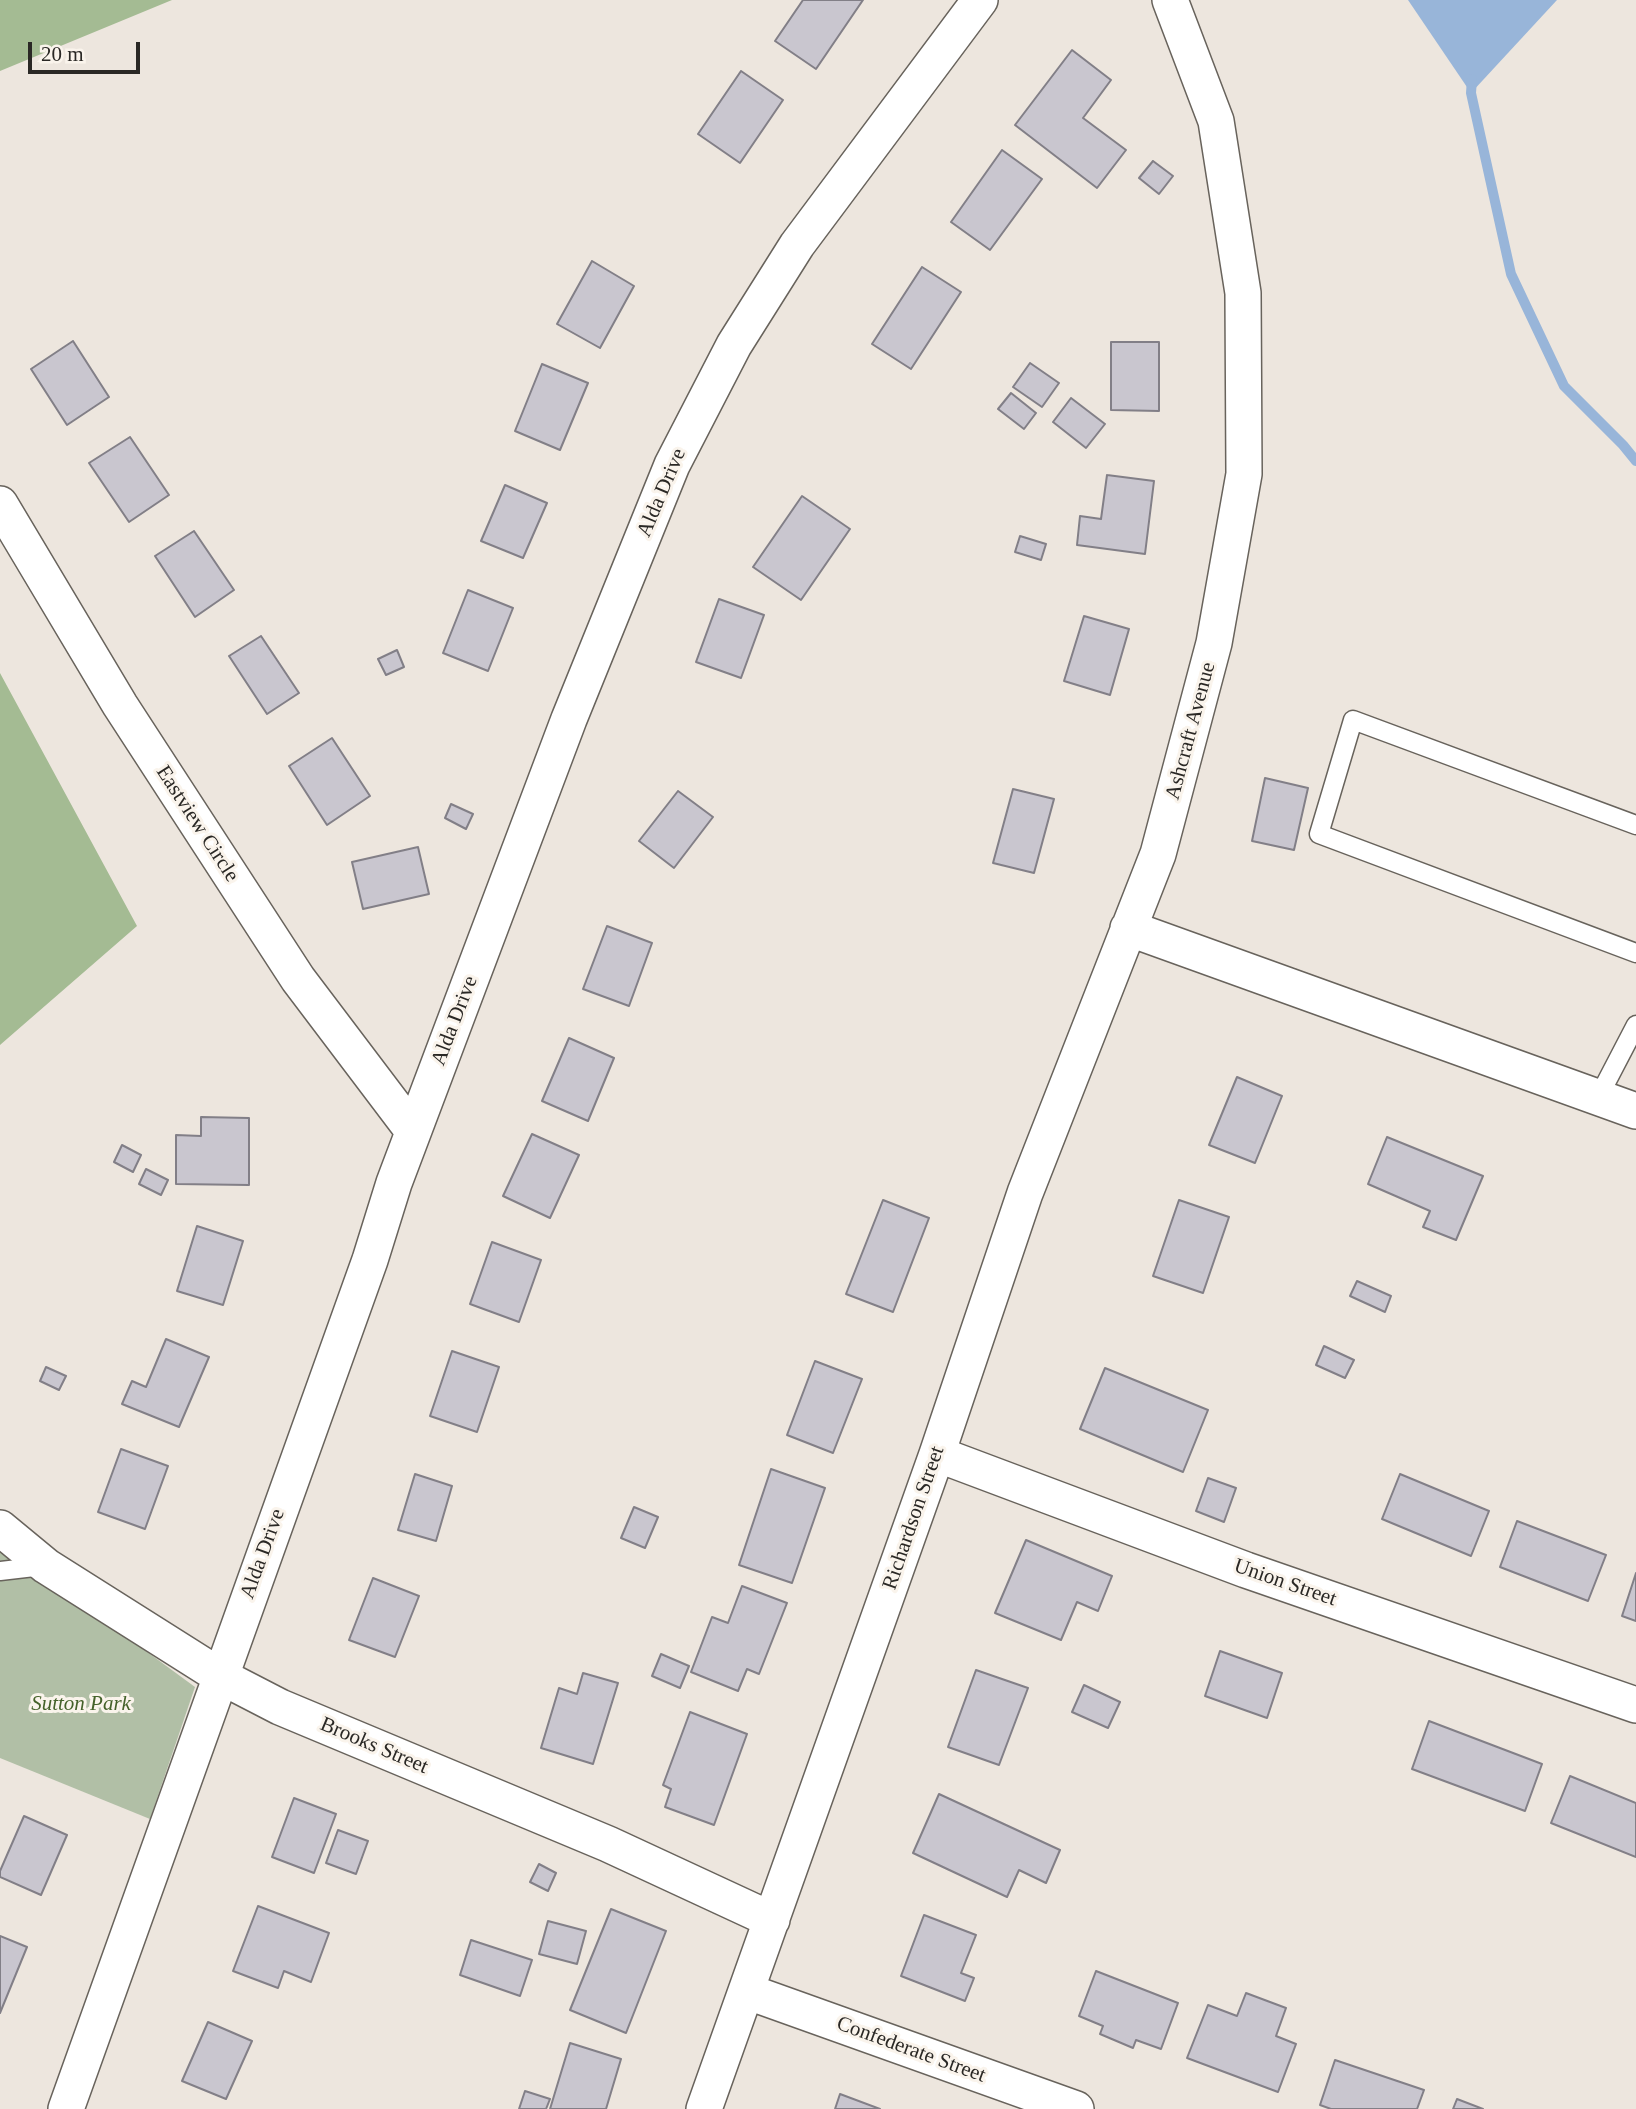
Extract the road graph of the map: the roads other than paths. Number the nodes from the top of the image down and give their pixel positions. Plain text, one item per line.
1 (980, 0) edge
2 (1170, 0) edge
3 (0, 504) edge
4 (1636, 825) edge
5 (1128, 928) junction
6 (1636, 953) edge
7 (1636, 1025) edge
8 (1598, 1098) junction
9 (1636, 1111) edge
10 (413, 1131) junction
11 (937, 1454) junction
12 (0, 1528) edge
13 (46, 1566) junction
14 (0, 1571) edge
15 (219, 1676) junction
16 (1636, 1705) edge
17 (772, 1920) junction
18 (746, 1991) junction
19 (66, 2109) edge
20 (704, 2109) edge
21 (1076, 2109) edge

1 - 10 street, Alda Drive
2 - 5 street, Ashcraft Avenue
3 - 10 street, Eastview Circle
4 - 6 lane
5 - 8 street
5 - 11 street, Richardson Street
7 - 8 lane
8 - 9 street
10 - 15 street, Alda Drive
11 - 16 street, Union Street
11 - 17 street, Richardson Street
12 - 13 street, Brooks Street
13 - 14 lane
13 - 15 street, Brooks Street
15 - 17 street, Brooks Street
15 - 19 street, Alda Drive
17 - 18 street, Richardson Street
18 - 20 street, Richardson Street
18 - 21 street, Confederate Street

